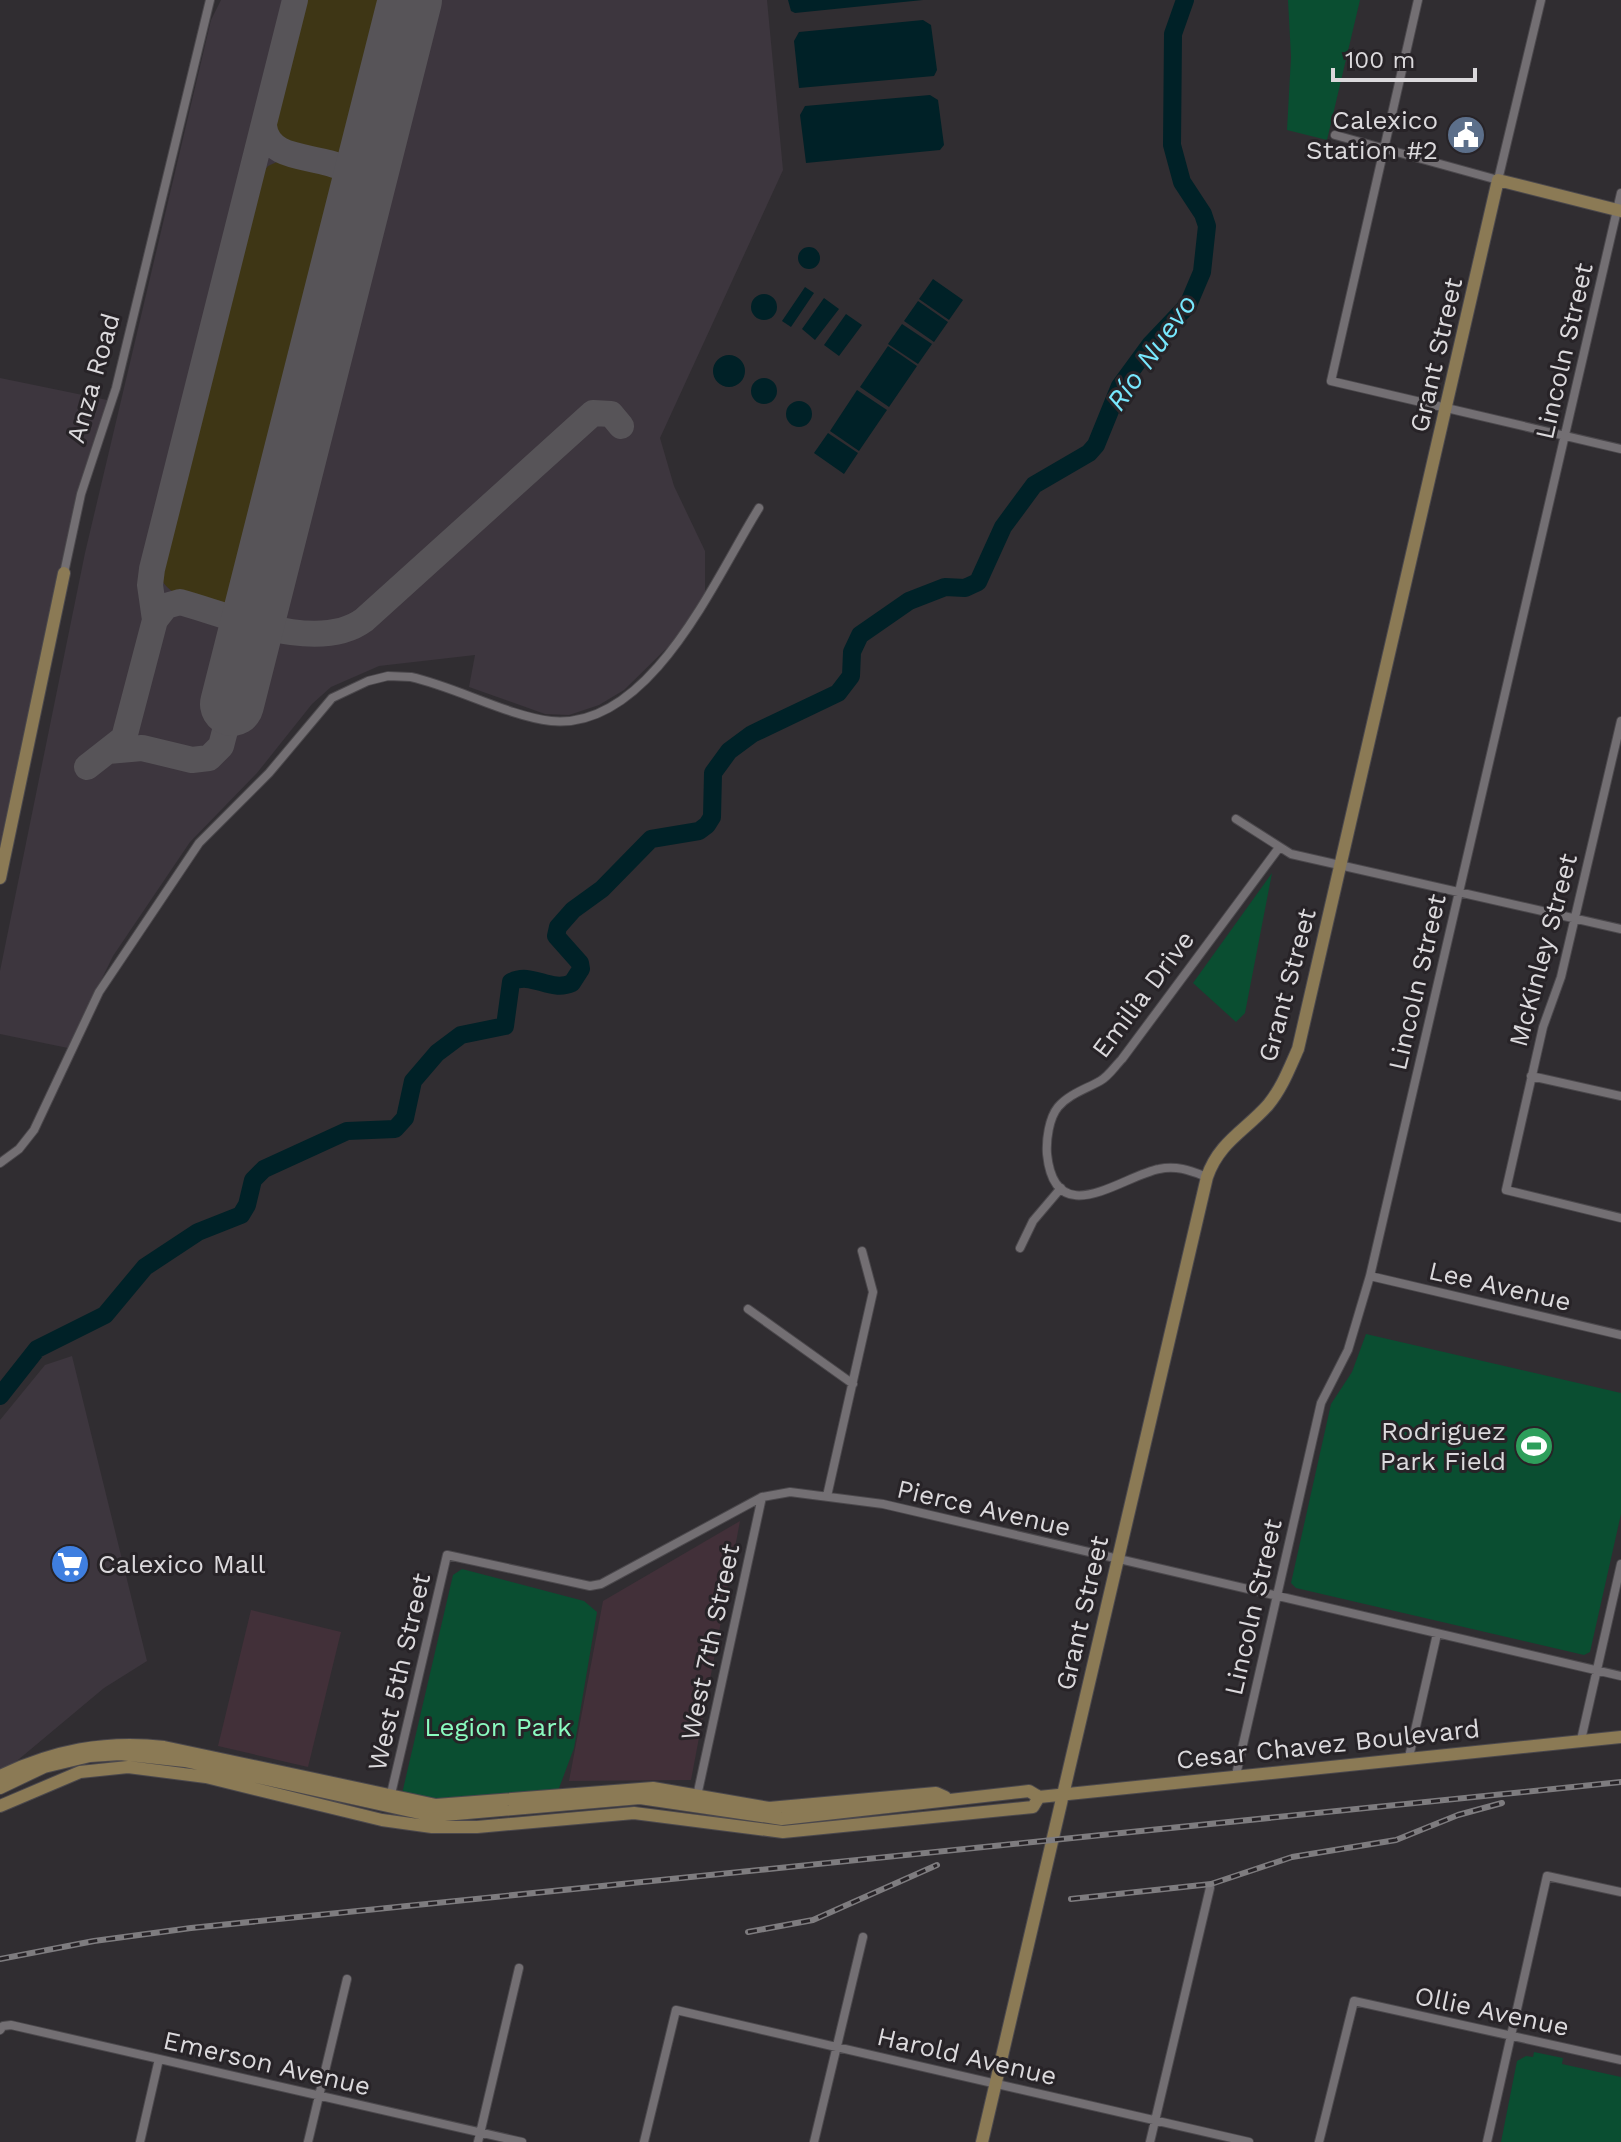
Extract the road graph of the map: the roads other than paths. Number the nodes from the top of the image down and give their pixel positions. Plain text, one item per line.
1 (210, 0) edge
2 (1418, 0) edge
3 (1541, 0) edge
4 (1335, 135) dead end
5 (1383, 150) junction
6 (1498, 180) junction
7 (1621, 193) edge
8 (1619, 211) edge
9 (1447, 408) junction
10 (1565, 436) junction
11 (1621, 449) edge
12 (759, 508) dead end
13 (64, 573) joint
14 (1621, 721) edge
15 (1236, 819) dead end
16 (1278, 849) junction
17 (1340, 866) junction
18 (0, 878) edge
19 (1459, 893) junction
20 (1574, 920) junction
21 (1621, 929) edge
22 (1531, 1076) junction
23 (1621, 1096) edge
24 (0, 1163) edge
25 (1207, 1177) junction
26 (1061, 1188) junction
27 (1621, 1218) edge
28 (1020, 1248) dead end
29 (862, 1251) dead end
30 (1370, 1276) junction
31 (748, 1309) dead end
32 (1621, 1335) edge
33 (853, 1384) junction
34 (827, 1496) junction
35 (762, 1497) junction
36 (447, 1555) joint
37 (1118, 1560) junction
38 (1621, 1564) edge
39 (1276, 1595) junction
40 (1437, 1634) junction
41 (1597, 1670) junction
42 (1621, 1676) edge
43 (1621, 1737) edge
44 (1581, 1740) junction
45 (1409, 1757) junction
46 (1236, 1775) junction
47 (0, 1776) edge
48 (0, 1788) edge
49 (1062, 1794) junction
50 (697, 1796) junction
51 (1039, 1797) junction
52 (390, 1798) junction
53 (951, 1800) junction
54 (0, 1806) edge
55 (1210, 1888) dead end
56 (1621, 1892) edge
57 (863, 1937) dead end
58 (519, 1968) dead end
59 (347, 1979) dead end
60 (1, 2028) edge
61 (1511, 2035) junction
62 (837, 2047) junction
63 (159, 2059) junction
64 (1621, 2060) edge
65 (995, 2083) junction
66 (319, 2095) junction
67 (1155, 2121) junction
68 (479, 2137) edge
69 (140, 2142) edge
70 (308, 2142) edge
71 (522, 2142) edge
72 (644, 2142) edge
73 (814, 2142) edge
74 (982, 2142) edge
75 (1150, 2142) edge
76 (1249, 2142) edge
77 (1319, 2142) edge
78 (1487, 2142) edge

1 - 13 street, Anza Road
2 - 5 street
3 - 6 street, Grant Street
4 - 5 street
5 - 6 street
5 - 9 street
6 - 8 main road
6 - 9 main road, Grant Street
7 - 8 street, Lincoln Street
8 - 10 street, Lincoln Street
9 - 10 street
9 - 17 main road, Grant Street
10 - 11 street
10 - 19 street, Lincoln Street
12 - 24 street
13 - 18 main road, Anza Road
14 - 20 street, McKinley Street
15 - 16 street
16 - 17 street
16 - 26 street, Emilia Drive
17 - 19 street
17 - 25 main road, Grant Street
19 - 20 street
19 - 30 street, Lincoln Street
20 - 21 street
20 - 22 street, McKinley Street
22 - 23 street
22 - 27 street, McKinley Street
25 - 26 street
25 - 37 main road, Grant Street
26 - 28 street
29 - 33 street
30 - 32 street, Lee Avenue
30 - 39 street, Lincoln Street
31 - 33 street
33 - 34 street
34 - 35 street, Pierce Avenue
34 - 37 street, Pierce Avenue
35 - 36 street, Pierce Avenue
35 - 50 street, West 7th Street
36 - 52 street, West 5th Street
37 - 39 street, Pierce Avenue
37 - 49 main road, Grant Street
38 - 41 street
39 - 40 street, Pierce Avenue
39 - 46 street, Lincoln Street
40 - 41 street, Pierce Avenue
40 - 45 street
41 - 42 street, Pierce Avenue
41 - 44 street
43 - 44 main road, Cesar Chavez Boulevard
44 - 45 main road, Cesar Chavez Boulevard
45 - 46 main road, Cesar Chavez Boulevard
46 - 49 main road, Cesar Chavez Boulevard
47 - 52 main road
48 - 53 main road, Cesar Chavez Boulevard
49 - 51 main road, Cesar Chavez Boulevard
49 - 65 main road, Grant Street
50 - 52 main road
50 - 53 main road
51 - 53 main road, Cesar Chavez Boulevard
51 - 54 main road, Cesar Chavez Boulevard
55 - 67 street
56 - 61 street
57 - 62 street
58 - 68 street
59 - 66 street
60 - 63 street, Emerson Avenue
61 - 64 street, Ollie Avenue
61 - 77 street, Ollie Avenue
61 - 78 street
62 - 65 street, Harold Avenue
62 - 72 street, Harold Avenue
62 - 73 street
63 - 66 street, Emerson Avenue
63 - 69 street
65 - 67 street, Harold Avenue
65 - 74 main road, Grant Street
66 - 68 street, Emerson Avenue
66 - 70 street
67 - 75 street
67 - 76 street, Harold Avenue
68 - 71 street, Emerson Avenue

